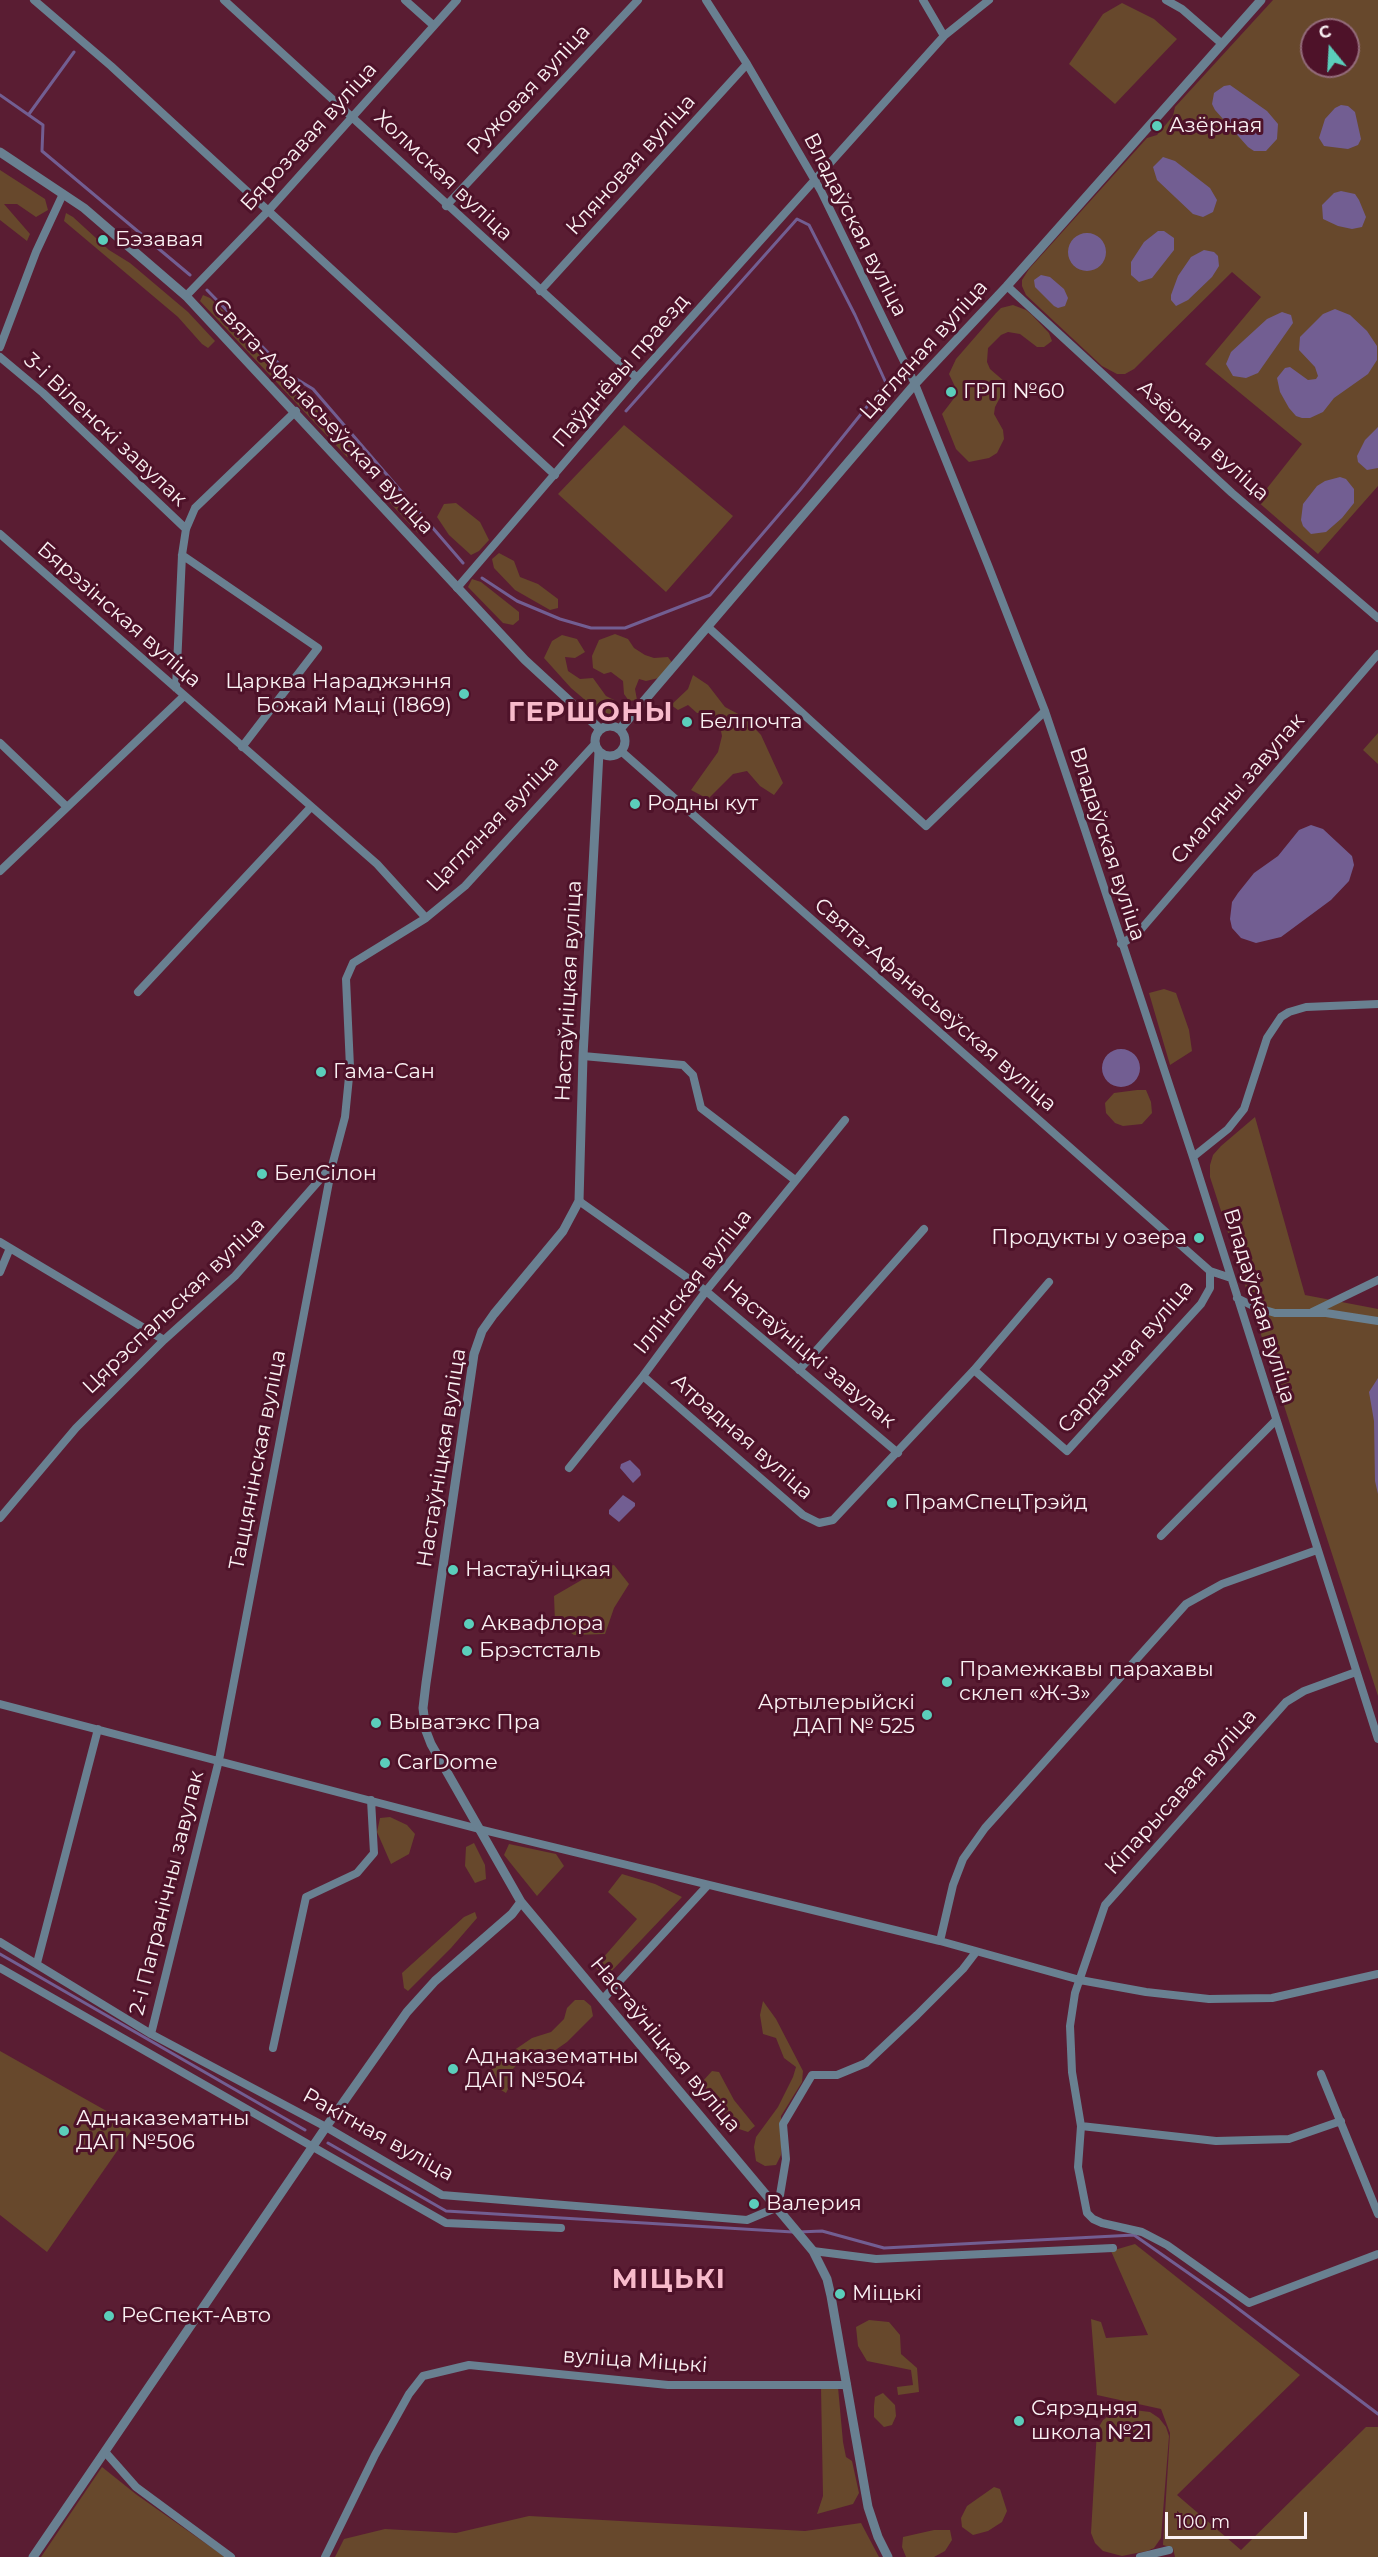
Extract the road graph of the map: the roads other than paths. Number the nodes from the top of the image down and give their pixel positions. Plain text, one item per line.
1 (34, 0) edge
2 (224, 0) edge
3 (405, 0) edge
4 (457, 0) edge
5 (638, 0) edge
6 (705, 0) edge
7 (923, 0) edge
8 (989, 0) edge
9 (1166, 0) edge
10 (1261, 0) edge
11 (433, 25) junction
12 (944, 36) junction
13 (1221, 43) junction
14 (747, 64) junction
15 (353, 116) junction
16 (0, 152) edge
17 (814, 180) junction
18 (63, 194) junction
19 (446, 206) junction
20 (269, 210) junction
21 (1007, 286) junction
22 (540, 291) junction
23 (186, 296) junction
24 (0, 347) edge
25 (0, 357) edge
26 (637, 378) junction
27 (915, 384) junction
28 (296, 411) junction
29 (555, 475) junction
30 (186, 529) junction
31 (0, 534) edge
32 (182, 555) junction
33 (457, 588) junction
34 (1378, 618) edge
35 (709, 628) junction
36 (1378, 654) edge
37 (176, 688) junction
38 (184, 696) junction
39 (1045, 711) junction
40 (600, 729) junction
41 (620, 729) junction
42 (0, 743) edge
43 (242, 747) junction
44 (597, 748) junction
45 (621, 751) junction
46 (67, 807) junction
47 (310, 808) junction
48 (0, 871) edge
49 (426, 918) junction
50 (1121, 944) junction
51 (353, 963) joint
52 (138, 992) dead end
53 (1378, 1004) edge
54 (583, 1056) junction
55 (845, 1120) dead end
56 (1193, 1157) junction
57 (332, 1166) junction
58 (795, 1180) junction
59 (579, 1201) junction
60 (924, 1229) dead end
61 (0, 1242) edge
62 (10, 1248) junction
63 (0, 1272) edge
64 (1210, 1272) junction
65 (1231, 1278) junction
66 (1378, 1280) edge
67 (1049, 1282) dead end
68 (706, 1291) junction
69 (1237, 1298) junction
70 (1310, 1312) junction
71 (1378, 1320) edge
72 (164, 1340) junction
73 (799, 1370) junction
74 (974, 1370) junction
75 (643, 1376) junction
76 (1276, 1420) junction
77 (898, 1453) junction
78 (569, 1468) dead end
79 (0, 1518) edge
80 (1161, 1536) dead end
81 (1317, 1550) junction
82 (1356, 1672) junction
83 (0, 1704) edge
84 (98, 1729) junction
85 (1378, 1739) edge
86 (219, 1760) junction
87 (371, 1800) junction
88 (479, 1829) junction
89 (707, 1886) junction
90 (521, 1902) junction
91 (940, 1941) junction
92 (0, 1942) edge
93 (976, 1952) junction
94 (37, 1963) junction
95 (0, 1968) edge
96 (1378, 1974) edge
97 (1080, 1980) junction
98 (603, 1999) junction
99 (151, 2034) junction
100 (273, 2048) dead end
101 (1321, 2074) dead end
102 (1341, 2121) junction
103 (1082, 2126) junction
104 (326, 2127) junction
105 (312, 2147) junction
106 (780, 2209) junction
107 (1378, 2214) edge
108 (561, 2228) dead end
109 (1113, 2248) dead end
110 (813, 2251) junction
111 (1378, 2254) edge
112 (847, 2385) junction
113 (106, 2453) junction
114 (1169, 2550) dead end
115 (33, 2557) edge
116 (231, 2557) edge
117 (325, 2557) edge
118 (888, 2557) edge
119 (1140, 2557) edge

1 - 20 street
2 - 15 street, Холмская вуліца
3 - 11 street
4 - 11 street, Бярозавая вуліца
5 - 19 street, Ружовая вуліца
6 - 14 street, Владаўская вуліца
7 - 12 street
8 - 12 street, Паўднёвы праезд
9 - 13 street
10 - 13 street, Цагляная вуліца
11 - 15 street, Бярозавая вуліца
12 - 17 street, Паўднёвы праезд
13 - 21 street, Цагляная вуліца
14 - 17 street, Владаўская вуліца
14 - 22 street, Кляновая вуліца
15 - 19 street, Холмская вуліца
15 - 20 street, Бярозавая вуліца
16 - 18 street, Свята-Афанасьеўская вуліца
17 - 26 street, Паўднёвы праезд
17 - 27 street, Владаўская вуліца
18 - 23 street, Свята-Афанасьеўская вуліца
18 - 24 street
19 - 22 street, Холмская вуліца
20 - 23 street, Бярозавая вуліца
20 - 29 street
21 - 27 street, Цагляная вуліца
21 - 34 street, Азёрная вуліца
22 - 26 street, Холмская вуліца
23 - 28 street, Свята-Афанасьеўская вуліца
25 - 30 street, 3-і Віленскі завулак
26 - 29 street, Паўднёвы праезд
27 - 35 street, Цагляная вуліца
27 - 39 street, Владаўская вуліца
28 - 30 street
28 - 33 street, Свята-Афанасьеўская вуліца
29 - 33 street, Паўднёвы праезд
30 - 32 street
31 - 37 street, Бярэзінская вуліца
32 - 37 street
32 - 43 street
33 - 40 street, Свята-Афанасьеўская вуліца
35 - 39 street
35 - 41 street, Цагляная вуліца
36 - 50 street, Смаляны завулак
37 - 38 street, Бярэзінская вуліца
38 - 43 street, Бярэзінская вуліца
38 - 46 street
39 - 50 street, Владаўская вуліца
40 - 41 street
40 - 44 street
41 - 45 street
42 - 46 street
43 - 47 street, Бярэзінская вуліца
44 - 45 street
44 - 49 street, Цагляная вуліца
44 - 54 street, Настаўніцкая вуліца
45 - 64 street, Свята-Афанасьеўская вуліца
46 - 48 street
47 - 49 street, Бярэзінская вуліца
47 - 52 street
49 - 51 street, Цагляная вуліца
50 - 56 street, Владаўская вуліца
51 - 57 street, Цярэспальская вуліца
53 - 56 street
54 - 58 street
54 - 59 street, Настаўніцкая вуліца
55 - 58 street, Іллінская вуліца
56 - 65 street, Владаўская вуліца
57 - 72 street, Цярэспальская вуліца
57 - 86 street, Таццянінская вуліца
58 - 68 street, Іллінская вуліца
59 - 68 street, Настаўніцкі завулак
59 - 88 street, Настаўніцкая вуліца
60 - 73 street
61 - 62 street
62 - 63 street
62 - 72 street
64 - 65 street, Свята-Афанасьеўская вуліца
64 - 74 street, Сардэчная вуліца
65 - 69 street, Владаўская вуліца
66 - 70 street
67 - 74 street
68 - 73 street, Настаўніцкі завулак
68 - 75 street, Іллінская вуліца
69 - 70 street
69 - 76 street, Владаўская вуліца
70 - 71 street
72 - 79 street, Цярэспальская вуліца
73 - 77 street, Настаўніцкі завулак
74 - 77 street
75 - 77 street, Атрадная вуліца
75 - 78 street, Іллінская вуліца
76 - 80 street
76 - 81 street, Владаўская вуліца
81 - 82 street, Владаўская вуліца
81 - 91 street
82 - 85 street, Владаўская вуліца
82 - 97 street, Кіпарысавая вуліца
83 - 84 street
84 - 86 street
84 - 94 street
86 - 87 street
86 - 99 street, 2-і Пагранічны завулак
87 - 88 street
87 - 100 street
88 - 89 street
88 - 90 street, Настаўніцкая вуліца
89 - 91 street
89 - 98 street
90 - 98 street, Настаўніцкая вуліца
90 - 104 street
91 - 93 street
92 - 94 street, Ракітная вуліца
93 - 97 street
93 - 106 street
94 - 99 street, Ракітная вуліца
95 - 105 street, Ракітная вуліца
96 - 97 street
97 - 103 street, Кіпарысавая вуліца
98 - 106 street, Настаўніцкая вуліца
99 - 104 street, Ракітная вуліца
101 - 102 street
102 - 103 street
102 - 107 street
103 - 111 street, Кіпарысавая вуліца
104 - 105 street
104 - 106 street, Ракітная вуліца
105 - 108 street, Ракітная вуліца
105 - 113 street
106 - 110 street, Настаўніцкая вуліца
109 - 110 street
110 - 112 street
112 - 117 street, вуліца Міцькі
112 - 118 street
113 - 115 street
113 - 116 street
114 - 119 street

